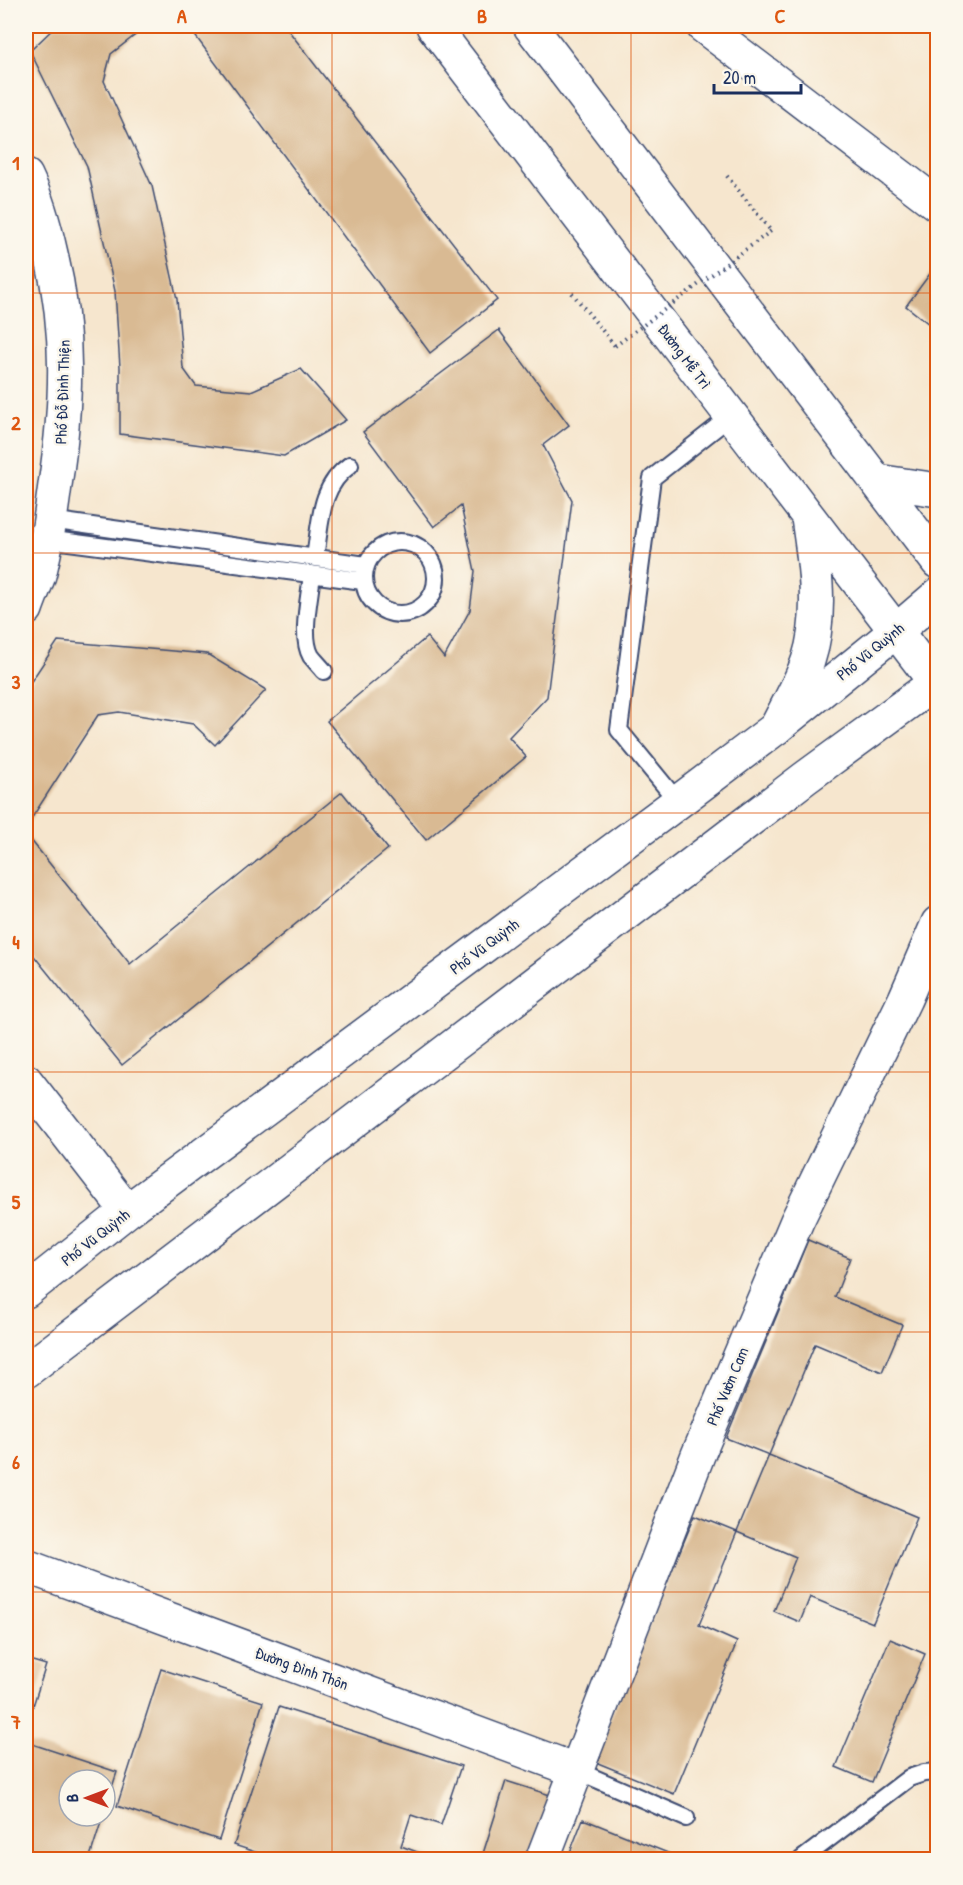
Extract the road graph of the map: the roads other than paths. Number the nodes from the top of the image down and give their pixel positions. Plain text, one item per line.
1 (433, 26) edge
2 (530, 26) edge
3 (703, 26) edge
4 (26, 176) edge
5 (938, 205) edge
6 (731, 416) junction
7 (350, 465) dead end
8 (877, 481) junction
9 (938, 490) edge
10 (807, 513) junction
11 (48, 529) junction
12 (315, 557) junction
13 (938, 562) edge
14 (365, 573) junction
15 (312, 574) junction
16 (938, 595) edge
17 (26, 609) edge
18 (896, 631) junction
19 (324, 671) dead end
20 (937, 683) edge
21 (776, 728) junction
22 (678, 802) junction
23 (938, 923) edge
24 (26, 1081) edge
25 (127, 1211) junction
26 (26, 1291) edge
27 (26, 1371) edge
28 (26, 1566) edge
29 (578, 1770) junction
30 (938, 1772) edge
31 (686, 1818) dead end
32 (542, 1860) edge
33 (801, 1860) edge

1 - 6 street, Đường Mễ Trì
2 - 8 street
3 - 5 street
4 - 11 street, Phố Đỗ Đình Thiện
6 - 10 street, Đường Mễ Trì
6 - 22 lane
7 - 12 lane
8 - 9 street
8 - 13 street
10 - 18 street, Đường Mễ Trì
10 - 21 street
11 - 12 lane
11 - 15 lane
11 - 17 street, Phố Đỗ Đình Thiện
12 - 14 lane
14 - 14 lane
14 - 15 lane
15 - 19 lane
16 - 18 street, Phố Vũ Quỳnh
18 - 20 street, Đường Mễ Trì
18 - 21 street, Phố Vũ Quỳnh
20 - 27 street
21 - 22 street, Phố Vũ Quỳnh
22 - 25 street, Phố Vũ Quỳnh
23 - 29 street, Phố Vườn Cam
24 - 25 street
25 - 26 street, Phố Vũ Quỳnh
28 - 29 street, Đường Đình Thôn
29 - 31 lane
29 - 32 street, Phố Vườn Cam
30 - 33 lane

